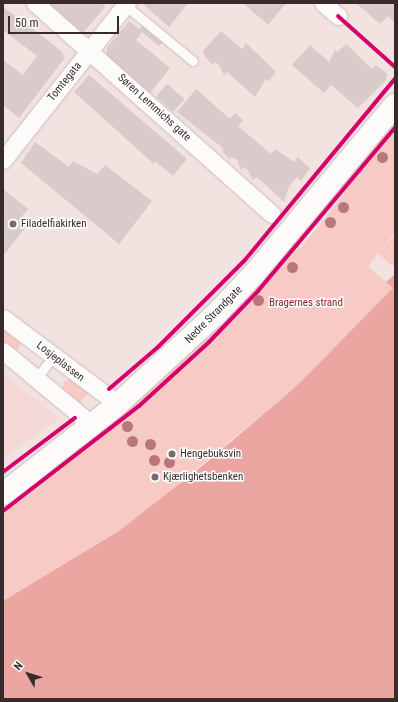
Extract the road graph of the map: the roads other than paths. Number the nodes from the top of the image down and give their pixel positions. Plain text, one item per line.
1 (35, 3) edge
2 (323, 3) edge
3 (126, 4) edge
4 (338, 16) dead end
5 (89, 51) junction
6 (193, 61) dead end
7 (395, 105) edge
8 (3, 160) edge
9 (272, 214) dead end
10 (3, 318) edge
11 (3, 351) edge
12 (53, 357) junction
13 (37, 377) junction
14 (118, 404) junction
15 (92, 425) junction
16 (3, 494) edge

1 - 5 street, Søren Lemmichs gate
2 - 4 street
3 - 5 street, Tomtegata
3 - 6 lane
5 - 8 street, Tomtegata
5 - 9 street, Søren Lemmichs gate
7 - 14 street, Nedre Strandgate
10 - 12 street, Losjeplassen
11 - 13 street
12 - 13 lane
12 - 14 street, Losjeplassen
13 - 15 street
14 - 15 street, Nedre Strandgate
15 - 16 street, Nedre Strandgate

